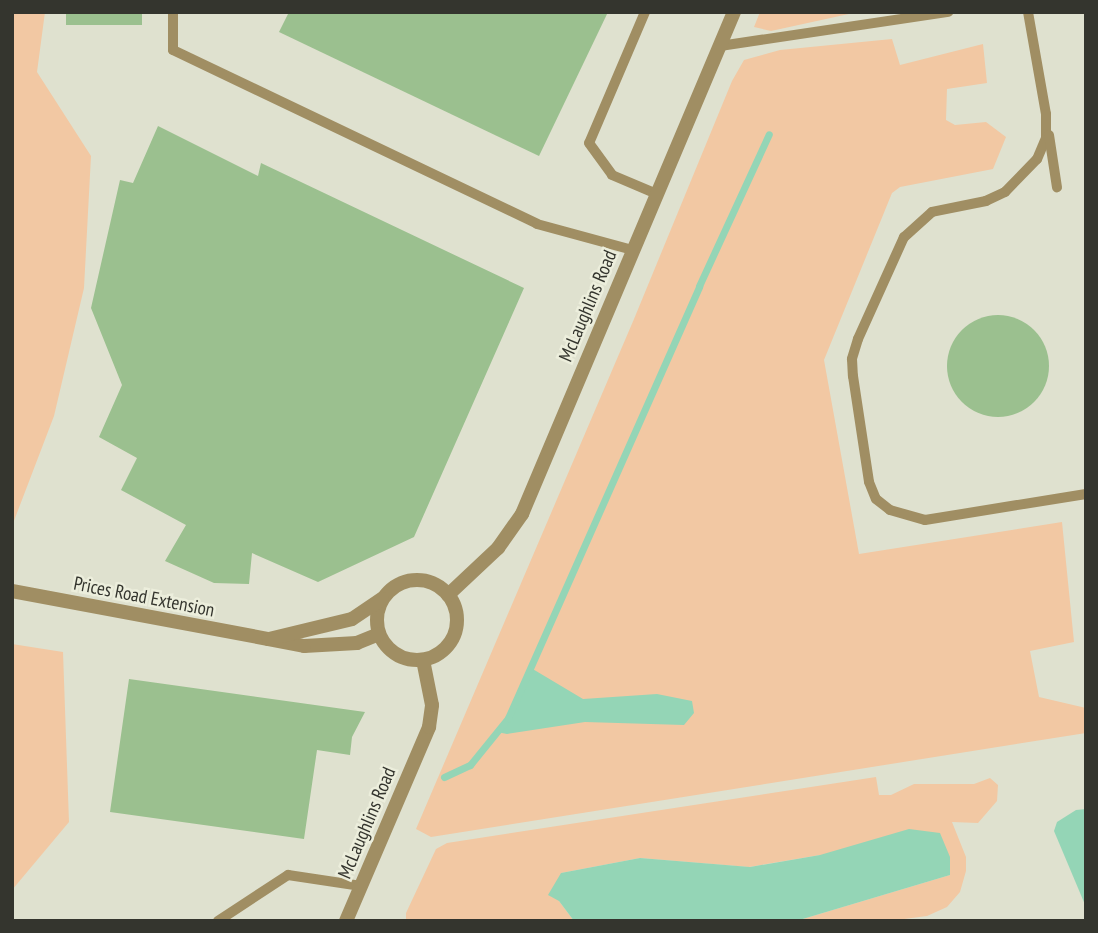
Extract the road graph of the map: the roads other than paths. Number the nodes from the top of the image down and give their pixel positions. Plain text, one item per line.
1 (173, 12) edge
2 (645, 12) edge
3 (734, 12) edge
4 (948, 12) edge
5 (1028, 12) edge
6 (720, 46) junction
7 (1046, 114) junction
8 (1057, 187) dead end
9 (657, 194) junction
10 (633, 250) junction
11 (1086, 494) edge
12 (12, 591) edge
13 (449, 595) junction
14 (382, 599) junction
15 (379, 634) junction
16 (269, 639) junction
17 (423, 660) junction
18 (361, 886) junction
19 (218, 921) edge
20 (346, 921) edge

1 - 10 lane
2 - 9 lane
3 - 6 street, McLaughlins Road
4 - 6 lane
5 - 7 lane
6 - 9 street, McLaughlins Road
7 - 8 lane
7 - 11 lane
9 - 10 street, McLaughlins Road
10 - 13 street, McLaughlins Road
12 - 16 street, Prices Road Extension
13 - 14 street
13 - 17 street
14 - 15 street
14 - 16 street, Prices Road Extension
15 - 16 street, Prices Road Extension
15 - 17 street
17 - 18 street, McLaughlins Road
18 - 19 lane
18 - 20 street, McLaughlins Road

